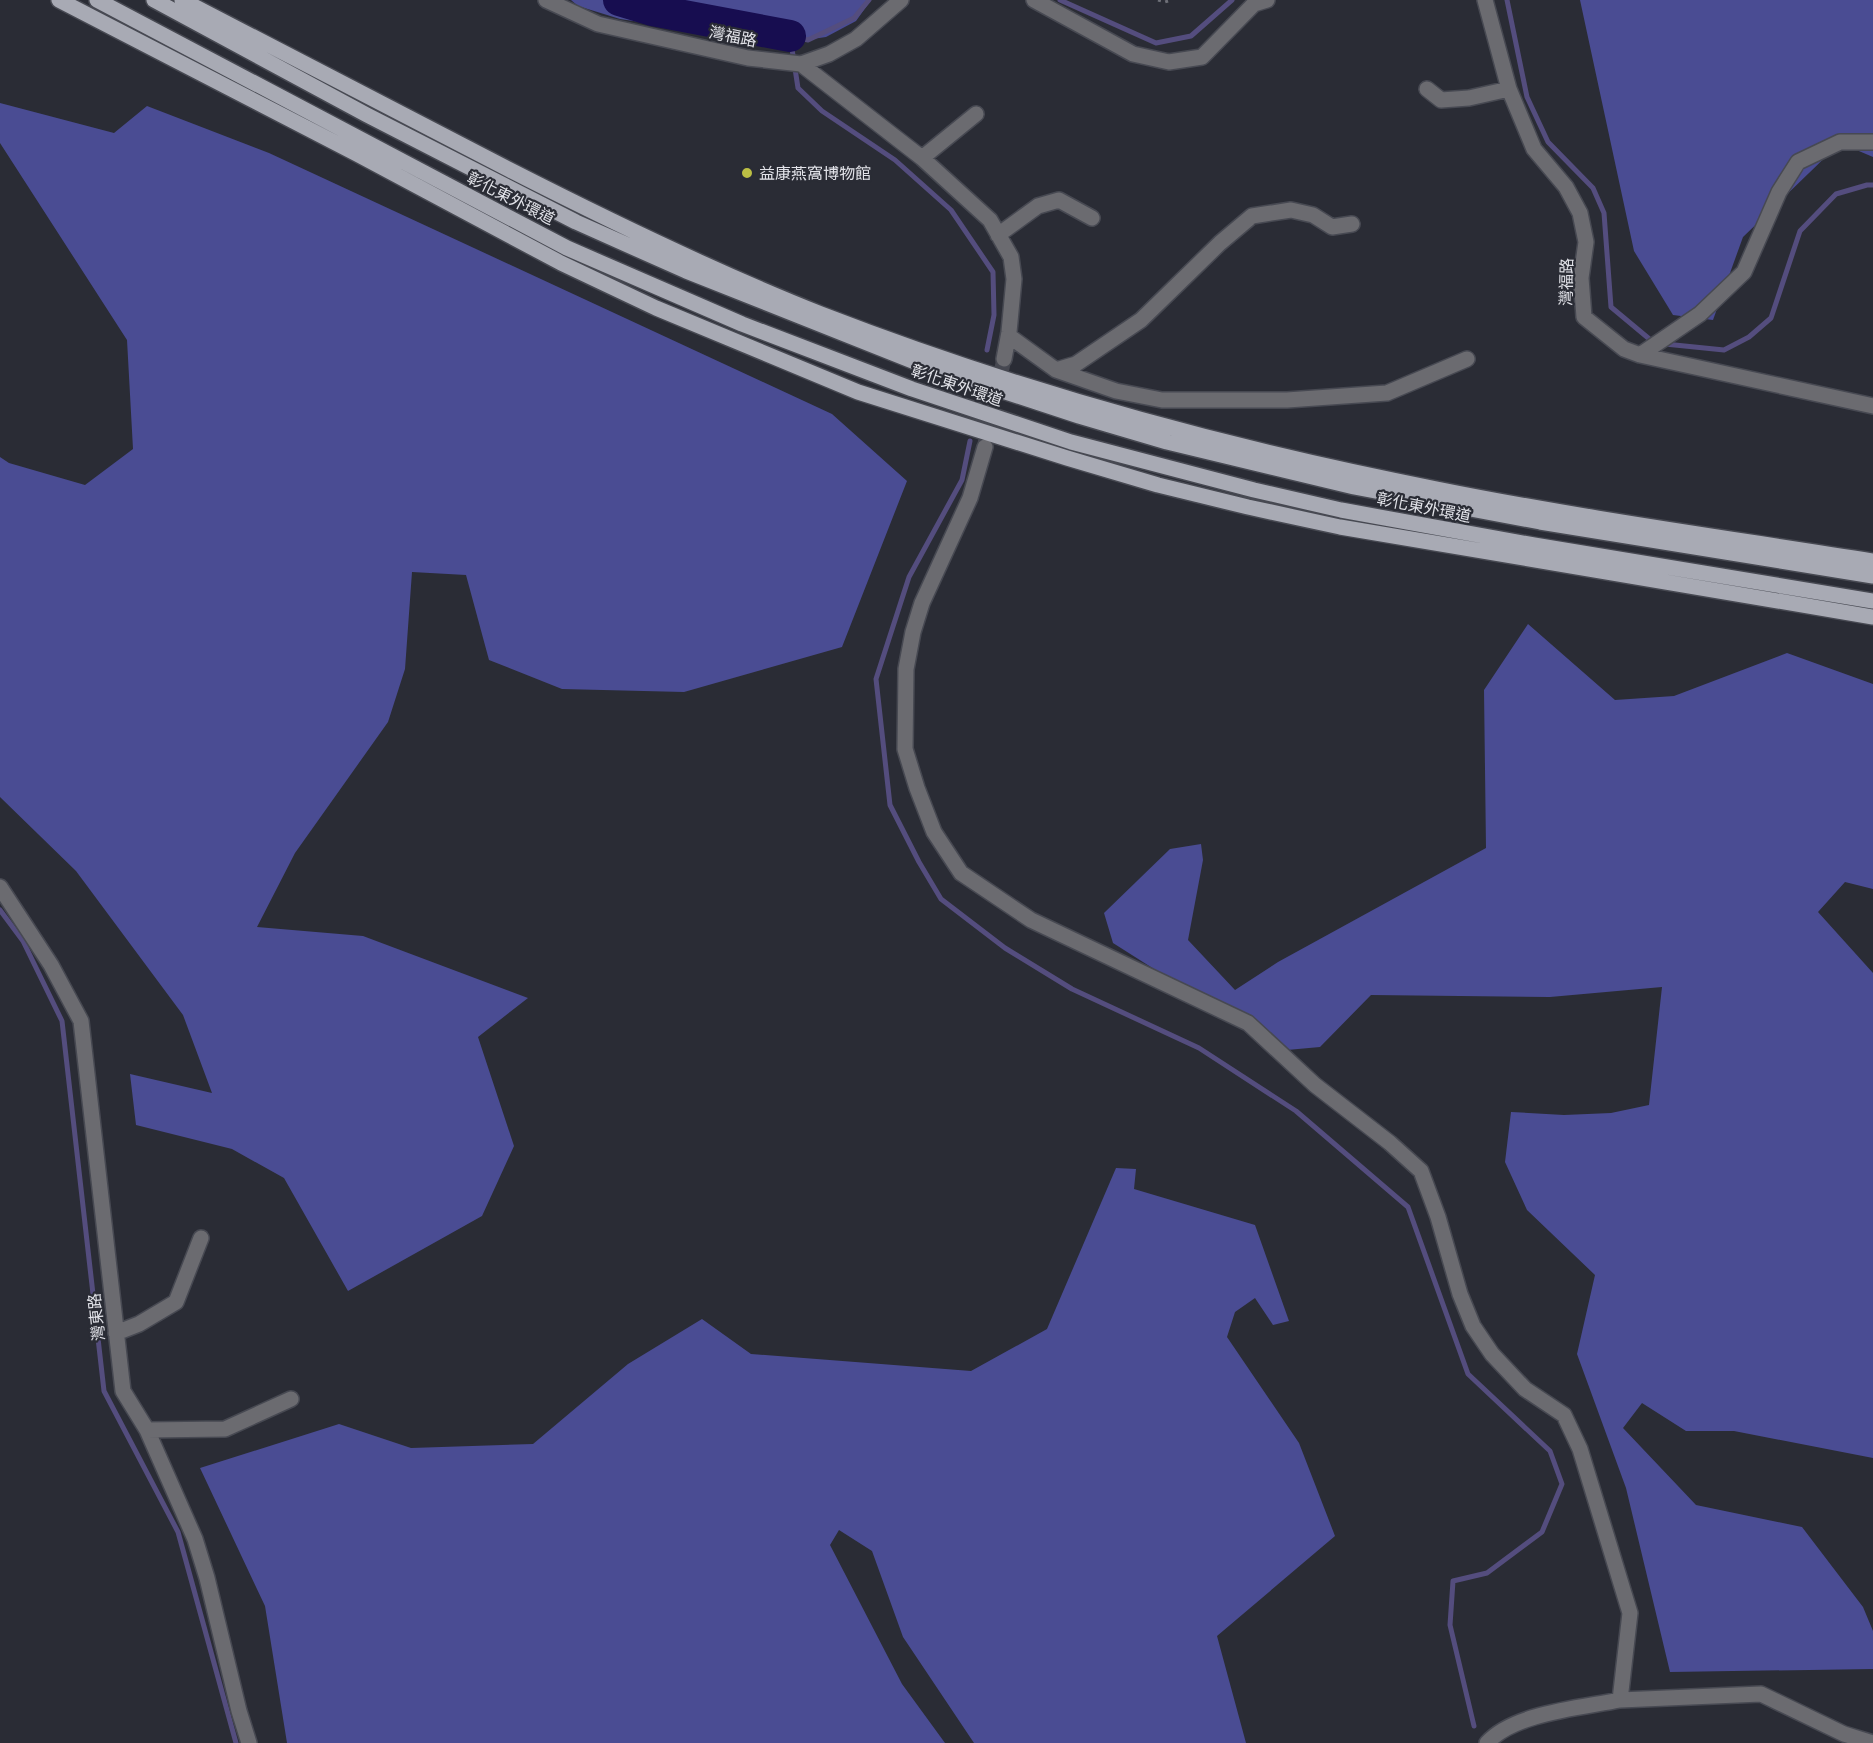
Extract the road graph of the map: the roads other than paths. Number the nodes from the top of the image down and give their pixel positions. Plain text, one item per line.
1 (59, 0) edge
2 (98, 0) edge
3 (154, 0) edge
4 (182, 0) edge
5 (546, 0) edge
6 (901, 0) edge
7 (1034, 0) edge
8 (1267, 0) edge
9 (1485, 0) edge
10 (801, 64) junction
11 (1427, 89) dead end
12 (1509, 89) junction
13 (976, 114) dead end
14 (1873, 142) edge
15 (922, 158) junction
16 (1092, 218) dead end
17 (1352, 224) dead end
18 (998, 235) junction
19 (1009, 336) junction
20 (1640, 355) junction
21 (1004, 358) tunnel mouth
22 (1467, 359) dead end
23 (1056, 370) junction
24 (1873, 406) edge
25 (985, 447) tunnel mouth
26 (1873, 561) edge
27 (1873, 576) edge
28 (1873, 601) edge
29 (1873, 617) edge
30 (0, 887) edge
31 (201, 1238) dead end
32 (116, 1333) junction
33 (291, 1399) dead end
34 (147, 1431) junction
35 (1620, 1700) junction
36 (249, 1743) edge
37 (1487, 1743) edge
38 (1873, 1743) edge

1 - 29 main road
2 - 28 main road, 彰化東外環道
3 - 27 main road, 彰化東外環道
4 - 26 main road
5 - 10 street, 灣福路
6 - 10 street, 灣福路
7 - 8 street
9 - 12 street, 灣福路
10 - 15 street
11 - 12 street
12 - 20 street, 灣福路
13 - 15 street
14 - 20 street
15 - 18 street
16 - 18 street
17 - 23 street
18 - 19 street
19 - 21 street
19 - 23 street
20 - 24 street, 灣福路
22 - 23 street
25 - 35 street
30 - 32 street, 灣東路
31 - 32 street
32 - 34 street, 灣東路
33 - 34 street
34 - 36 street, 灣東路
35 - 37 street
35 - 38 street

